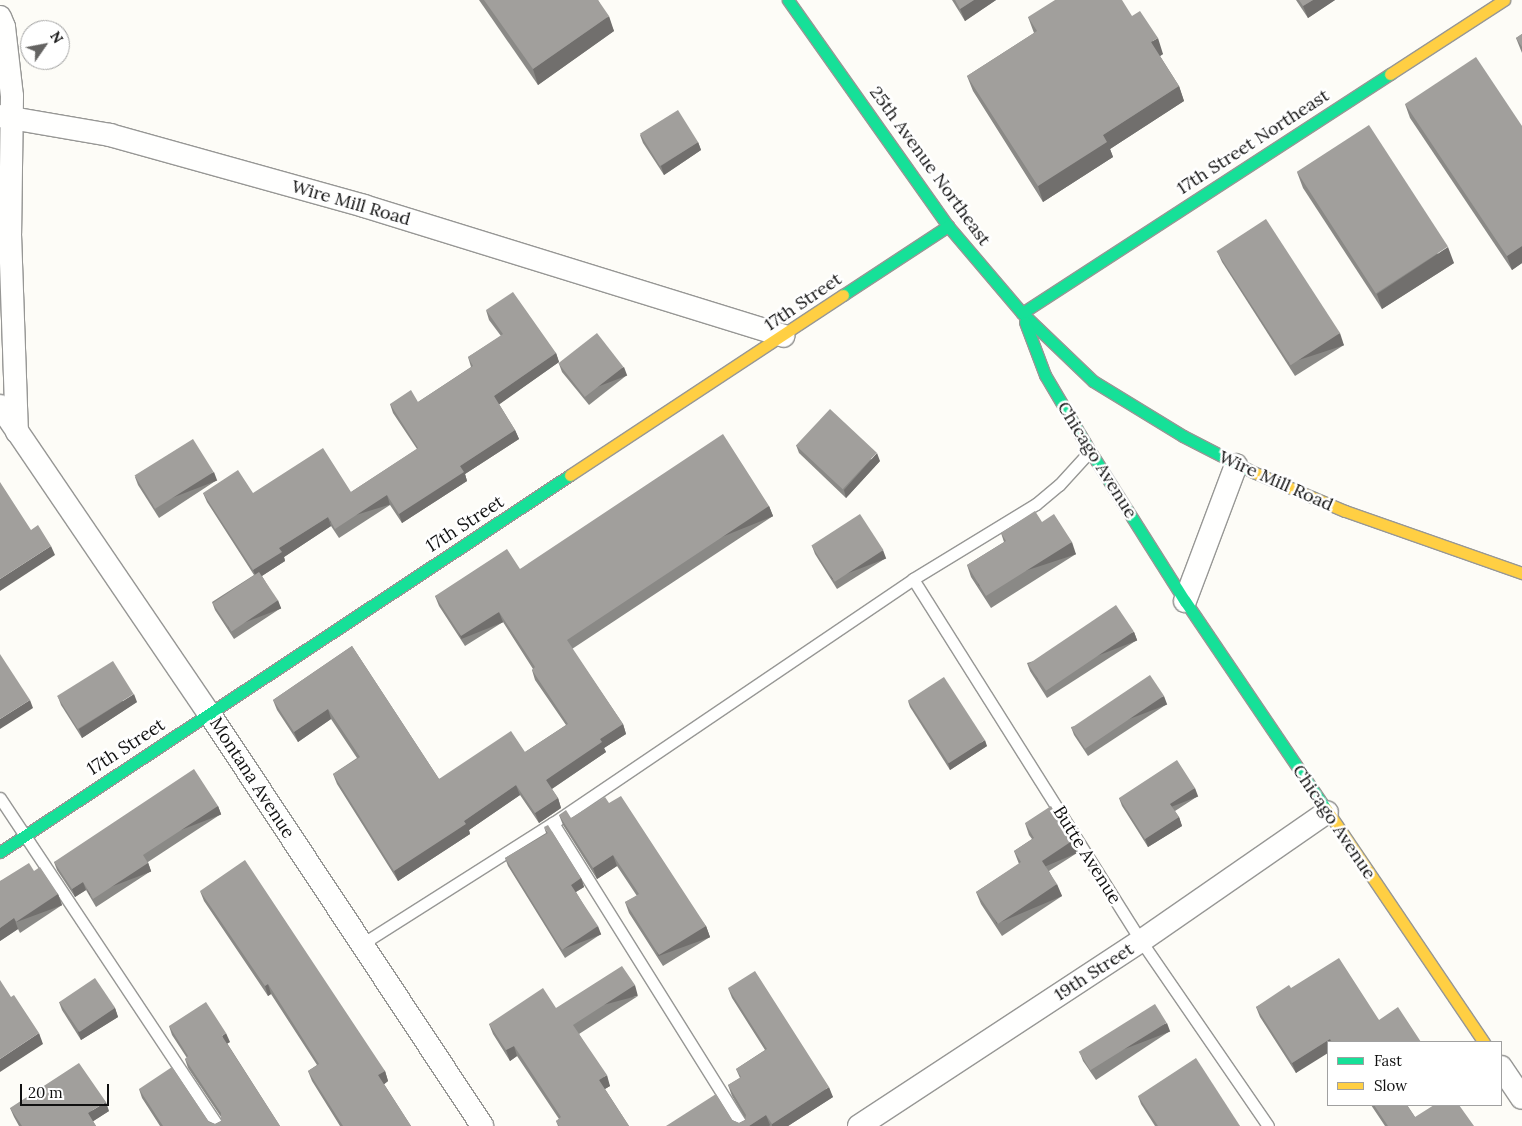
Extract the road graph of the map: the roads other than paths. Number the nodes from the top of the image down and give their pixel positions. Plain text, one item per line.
1 (788, 0) edge
2 (1504, 0) edge
3 (0, 17) edge
4 (6, 118) edge
5 (948, 226) junction
6 (1022, 313) junction
7 (783, 336) junction
8 (1054, 345) joint
9 (0, 406) edge
10 (18, 434) junction
11 (1090, 451) junction
12 (1236, 464) junction
13 (1522, 572) edge
14 (913, 579) junction
15 (1185, 601) junction
16 (209, 713) junction
17 (0, 798) edge
18 (1327, 812) junction
19 (553, 823) junction
20 (24, 835) junction
21 (0, 852) edge
22 (1141, 941) junction
23 (362, 944) junction
24 (1483, 1041) edge
25 (1502, 1068) edge
26 (1522, 1098) edge
27 (218, 1126) edge
28 (482, 1126) edge
29 (742, 1126) edge
30 (859, 1126) edge
31 (1268, 1126) edge

1 - 5 street, 25th Avenue Northeast
2 - 6 street, 17th Street Northeast
3 - 4 street
4 - 7 street, Wire Mill Road
4 - 10 street
5 - 6 street, 25th Avenue Northeast
5 - 7 street, 17th Street
6 - 8 street, 25th Avenue Northeast
6 - 11 street, Chicago Avenue
7 - 16 street, 17th Street
8 - 12 street, Wire Mill Road
9 - 10 street, Montana Avenue
10 - 16 street, Montana Avenue
11 - 14 lane
11 - 15 street, Chicago Avenue
12 - 13 street, Wire Mill Road
12 - 15 street
14 - 19 lane
14 - 22 lane, Butte Avenue
15 - 18 street, Chicago Avenue
16 - 20 street, 17th Street
16 - 23 street, Montana Avenue
17 - 20 lane
18 - 22 street, 19th Street
18 - 24 street, Chicago Avenue
19 - 23 lane
19 - 29 lane
20 - 21 street, 17th Street
20 - 27 lane
22 - 30 street, 19th Street
22 - 31 lane, Butte Avenue
23 - 28 street, Montana Avenue
25 - 26 street

